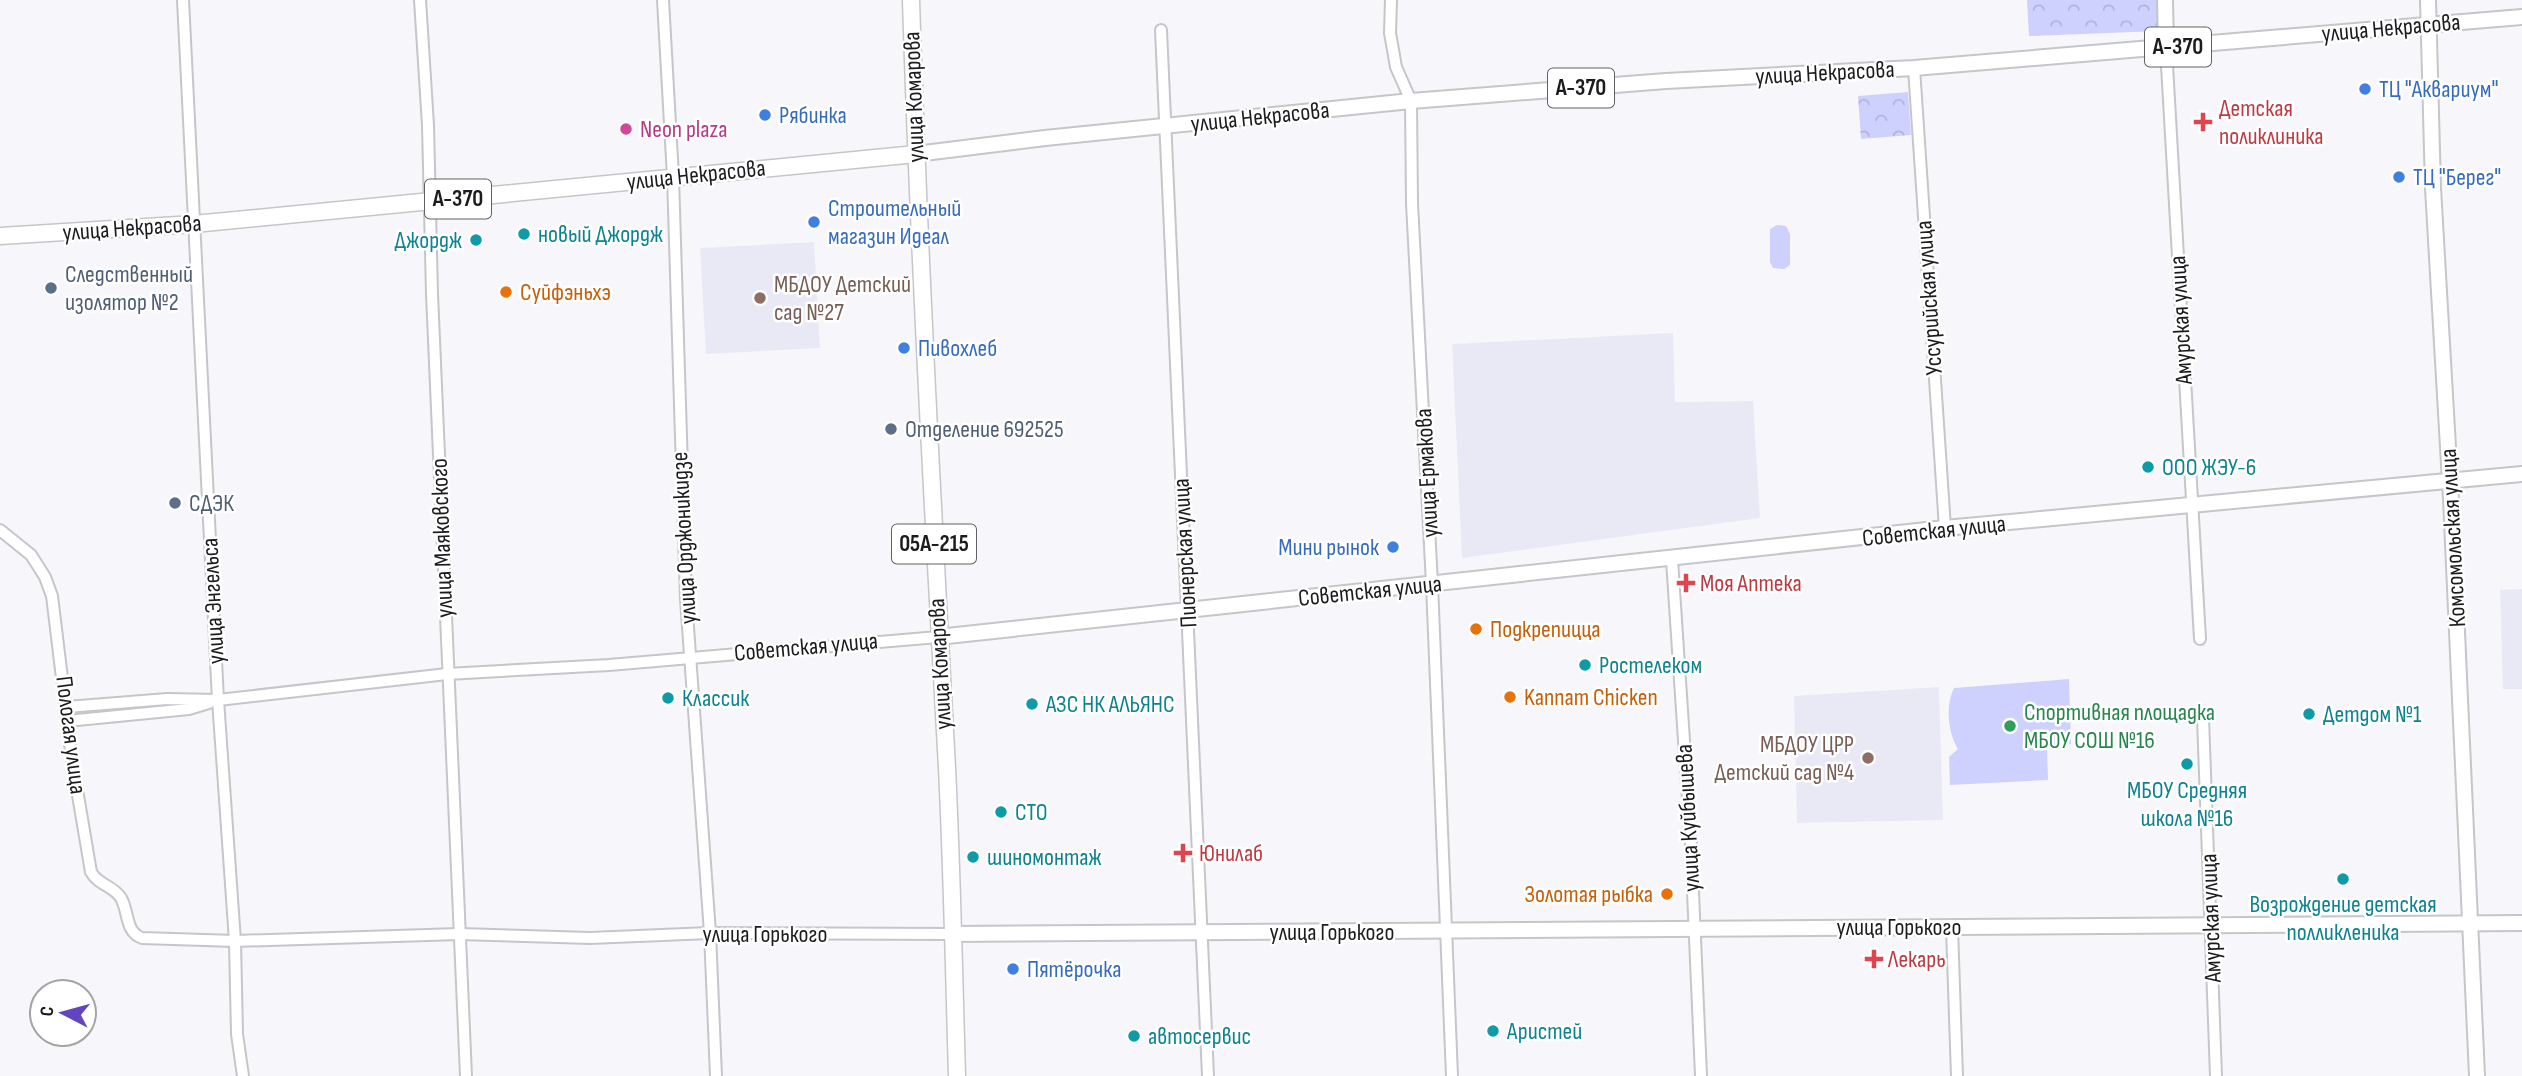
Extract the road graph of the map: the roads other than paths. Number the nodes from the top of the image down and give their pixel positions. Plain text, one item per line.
1 (183, 0) edge
2 (420, 0) edge
3 (663, 0) edge
4 (911, 0) edge
5 (1391, 0) edge
6 (2165, 0) edge
7 (2428, 0) edge
8 (2522, 17) edge
9 (2429, 25) junction
10 (1161, 30) dead end
11 (2166, 48) junction
12 (1914, 68) junction
13 (1411, 101) junction
14 (1164, 127) junction
15 (916, 154) junction
16 (673, 177) junction
17 (429, 202) junction
18 (194, 224) junction
19 (0, 236) edge
20 (2522, 474) edge
21 (2451, 481) junction
22 (2192, 505) junction
23 (1945, 528) junction
24 (0, 530) edge
25 (1672, 559) junction
26 (1432, 584) junction
27 (1187, 610) junction
28 (938, 637) junction
29 (2200, 639) dead end
30 (690, 657) junction
31 (447, 674) junction
32 (218, 700) junction
33 (67, 706) junction
34 (2203, 718) dead end
35 (67, 721) junction
36 (2471, 923) junction
37 (2522, 923) edge
38 (2211, 925) junction
39 (1695, 928) junction
40 (1952, 928) junction
41 (1446, 932) junction
42 (710, 933) junction
43 (1202, 933) junction
44 (458, 934) junction
45 (952, 934) junction
46 (142, 938) joint
47 (235, 941) junction
48 (243, 1076) edge
49 (466, 1076) edge
50 (716, 1076) edge
51 (957, 1076) edge
52 (1208, 1076) edge
53 (1452, 1076) edge
54 (1701, 1076) edge
55 (1957, 1076) edge
56 (2216, 1076) edge
57 (2477, 1076) edge

1 - 18 street, улица Энгельса
2 - 17 street, улица Маяковского
3 - 16 street, улица Орджоникидзе
4 - 15 highway, улица Комарова
5 - 13 street, улица Ермакова
6 - 11 main road, Амурская улица
7 - 9 main road, Комсомольская улица
8 - 9 main road, улица Некрасова / А-370
9 - 11 main road, улица Некрасова / А-370
9 - 21 main road, Комсомольская улица
10 - 14 street, Пионерская улица
11 - 12 main road, улица Некрасова / А-370
11 - 22 street, Амурская улица
12 - 13 main road, улица Некрасова / А-370
12 - 23 street, Уссурийская улица
13 - 14 main road, улица Некрасова / А-370
13 - 26 street, улица Ермакова
14 - 15 main road, улица Некрасова / А-370
14 - 27 street, Пионерская улица
15 - 16 highway, улица Некрасова / А-370
15 - 28 highway, улица Комарова / 05А-215
16 - 17 highway, улица Некрасова / А-370
16 - 30 street, улица Орджоникидзе
17 - 18 highway, улица Некрасова / А-370
17 - 31 street, улица Маяковского
18 - 19 highway, улица Некрасова / А-370
18 - 32 street, улица Энгельса
20 - 21 main road, Советская улица
21 - 22 main road, Советская улица
21 - 36 main road, Комсомольская улица
22 - 23 main road, Советская улица
22 - 29 street, Амурская улица
23 - 25 main road, Советская улица
24 - 33 street, Пологая улица
25 - 26 main road, Советская улица
25 - 39 street, улица Куйбышева
26 - 27 main road, Советская улица
26 - 41 street, улица Ермакова
27 - 28 main road, Советская улица
27 - 43 street, Пионерская улица
28 - 30 street, Советская улица
28 - 45 highway, улица Комарова / 05А-215
30 - 31 street, Советская улица
30 - 42 street, улица Орджоникидзе
31 - 32 street, Советская улица
31 - 44 street, улица Маяковского
32 - 33 street, Советская улица
32 - 35 street, Советская улица
32 - 47 street, улица Энгельса
33 - 35 street, Пологая улица
34 - 38 street, Амурская улица
35 - 46 street, Пологая улица
36 - 37 main road, улица Горького
36 - 38 main road, улица Горького
36 - 57 main road, Комсомольская улица
38 - 40 main road, улица Горького
38 - 56 street, Амурская улица
39 - 40 main road, улица Горького
39 - 41 main road, улица Горького
39 - 54 street, улица Куйбышева
40 - 55 street
41 - 43 main road, улица Горького
41 - 53 street, улица Ермакова
42 - 44 street, улица Горького
42 - 45 street, улица Горького
42 - 50 street, улица Орджоникидзе
43 - 45 main road, улица Горького
43 - 52 street, Пионерская улица
44 - 47 street, улица Горького
44 - 49 street, улица Маяковского
45 - 51 highway, улица Комарова / 05А-215
46 - 47 street, улица Горького
47 - 48 street, улица Энгельса

